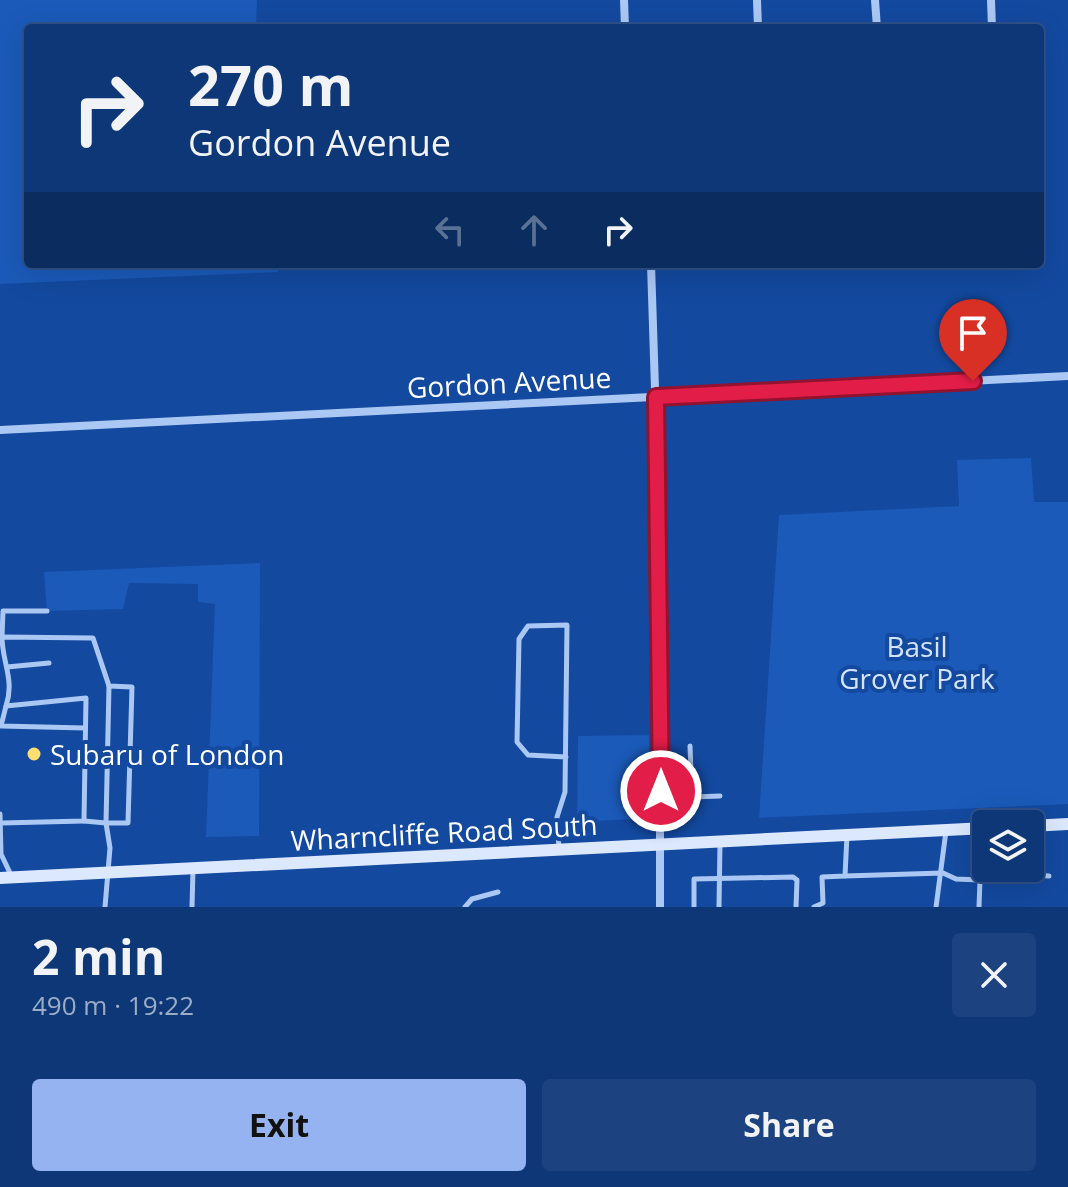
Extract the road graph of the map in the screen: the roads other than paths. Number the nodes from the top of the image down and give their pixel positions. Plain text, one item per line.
1 (624, 0) edge
2 (757, 0) edge
3 (875, 0) edge
4 (991, 0) edge
5 (625, 24) edge
6 (758, 24) edge
7 (877, 24) edge
8 (992, 24) edge
9 (651, 268) edge
10 (1068, 376) edge
11 (656, 397) junction
12 (0, 430) edge
13 (47, 611) dead end
14 (2, 637) junction
15 (49, 663) dead end
16 (7, 667) junction
17 (109, 686) junction
18 (6, 706) junction
19 (85, 728) junction
20 (1, 729) edge
21 (690, 746) dead end
22 (566, 757) junction
23 (720, 796) dead end
24 (0, 814) edge
25 (84, 821) junction
26 (106, 823) junction
27 (1068, 824) edge
28 (1044, 825) edge
29 (0, 826) edge
30 (972, 829) edge
31 (947, 830) junction
32 (847, 835) junction
33 (720, 842) junction
34 (661, 844) junction
35 (559, 850) junction
36 (193, 868) junction
37 (109, 873) junction
38 (943, 873) junction
39 (845, 876) junction
40 (1044, 876) edge
41 (1049, 876) dead end
42 (6, 878) edge
43 (722, 878) junction
44 (498, 892) dead end
45 (105, 907) edge
46 (192, 907) edge
47 (465, 907) edge
48 (660, 907) edge
49 (694, 907) edge
50 (719, 907) edge
51 (796, 907) edge
52 (814, 907) edge
53 (936, 907) edge
54 (979, 907) edge

1 - 5 street
2 - 6 street
3 - 7 street
4 - 8 street
9 - 11 street
10 - 11 street, Gordon Avenue
11 - 12 street, Gordon Avenue
11 - 34 street
13 - 14 lane
14 - 16 lane
14 - 17 lane
15 - 16 lane
16 - 18 lane
17 - 26 lane
17 - 26 lane
18 - 19 lane
18 - 20 lane
19 - 20 lane
19 - 25 lane
21 - 23 lane
22 - 22 lane
22 - 35 lane
24 - 29 lane
25 - 26 lane
25 - 29 lane
26 - 37 lane
27 - 28 main road
29 - 42 lane
30 - 31 main road, Wharncliffe Road South
31 - 32 main road, Wharncliffe Road South
31 - 38 lane
32 - 33 main road, Wharncliffe Road South
32 - 39 lane
33 - 34 main road, Wharncliffe Road South
33 - 43 lane
34 - 35 main road, Wharncliffe Road South
34 - 48 street
35 - 36 main road, Wharncliffe Road South
36 - 37 main road, Wharncliffe Road South
36 - 46 lane
37 - 42 main road, Wharncliffe Road South
37 - 45 lane
38 - 39 lane
38 - 53 lane
38 - 54 lane
39 - 52 lane
40 - 41 lane
43 - 49 lane
43 - 50 lane
43 - 51 lane
44 - 47 lane

